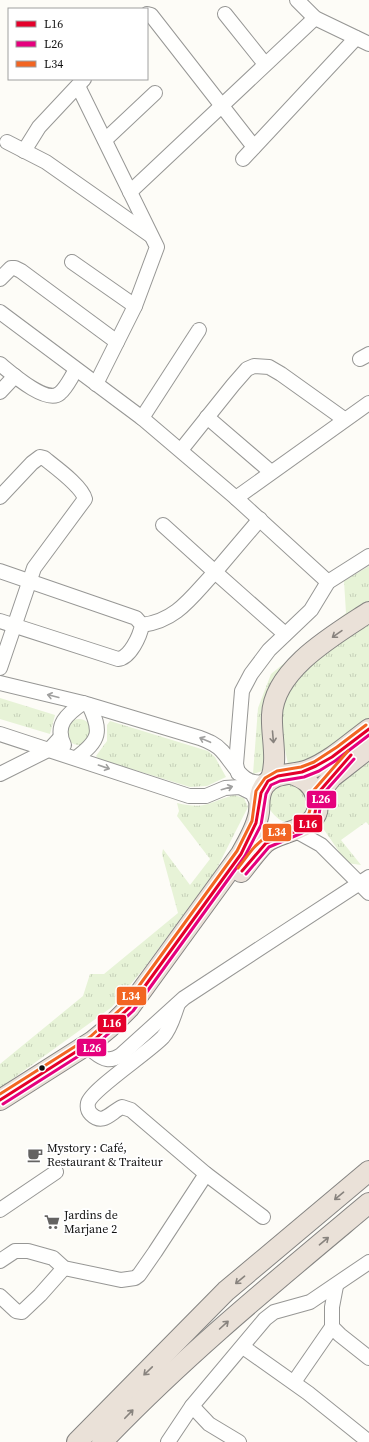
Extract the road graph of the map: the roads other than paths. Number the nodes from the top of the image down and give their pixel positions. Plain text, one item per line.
1 (297, 0) edge
2 (148, 14) edge
3 (225, 14) dead end
4 (314, 18) junction
5 (356, 38) junction
6 (369, 44) edge
7 (266, 64) junction
8 (81, 82) edge
9 (155, 92) dead end
10 (222, 106) junction
11 (105, 140) junction
12 (7, 142) dead end
13 (254, 147) junction
14 (24, 151) junction
15 (243, 159) dead end
16 (130, 192) junction
17 (152, 237) junction
18 (72, 262) dead end
19 (0, 279) edge
20 (135, 306) junction
21 (0, 312) edge
22 (199, 330) dead end
23 (117, 342) junction
24 (0, 364) edge
25 (76, 370) junction
26 (15, 376) junction
27 (96, 384) junction
28 (0, 392) edge
29 (369, 403) edge
30 (208, 417) junction
31 (142, 418) junction
32 (344, 420) junction
33 (181, 450) junction
34 (270, 472) junction
35 (0, 497) edge
36 (236, 498) junction
37 (260, 519) junction
38 (163, 525) dead end
39 (369, 556) edge
40 (0, 571) edge
41 (215, 572) junction
42 (28, 581) junction
43 (328, 582) junction
44 (369, 612) edge
45 (7, 624) edge
46 (142, 624) junction
47 (285, 634) junction
48 (0, 668) edge
49 (0, 683) edge
50 (86, 704) junction
51 (369, 729) edge
52 (0, 734) edge
53 (61, 738) junction
54 (369, 741) edge
55 (238, 743) junction
56 (369, 748) edge
57 (50, 749) junction
58 (221, 750) junction
59 (73, 757) junction
60 (238, 773) junction
61 (0, 774) edge
62 (292, 774) junction
63 (332, 777) junction
64 (270, 780) junction
65 (316, 797) junction
66 (259, 807) junction
67 (300, 828) junction
68 (366, 884) edge
69 (178, 1004) junction
70 (94, 1052) junction
71 (0, 1100) edge
72 (0, 1113) edge
73 (369, 1171) edge
74 (56, 1172) dead end
75 (206, 1174) junction
76 (369, 1203) edge
77 (0, 1210) edge
78 (262, 1217) dead end
79 (0, 1261) edge
80 (369, 1262) edge
81 (64, 1268) junction
82 (336, 1286) junction
83 (0, 1296) edge
84 (332, 1327) junction
85 (243, 1347) junction
86 (369, 1358) edge
87 (294, 1382) junction
88 (192, 1406) junction
89 (77, 1442) edge
90 (102, 1442) edge
91 (168, 1442) edge
92 (239, 1442) edge
93 (369, 1442) edge

1 - 4 street
2 - 10 street
3 - 7 street
4 - 5 street
4 - 7 street
5 - 6 street
5 - 13 street
7 - 10 street
8 - 11 street
8 - 14 street
9 - 11 street
10 - 13 street
10 - 16 street
11 - 16 street
12 - 14 street
13 - 15 street
14 - 17 street
16 - 17 street
17 - 20 street
18 - 20 street
19 - 23 street
20 - 23 street
21 - 25 street
22 - 31 street
23 - 27 street
24 - 26 street
25 - 26 street
25 - 27 street
26 - 28 street
27 - 31 street
29 - 32 street
30 - 32 street
30 - 33 street
30 - 34 street
31 - 33 street
32 - 34 street
33 - 36 street
34 - 36 street
35 - 42 street
36 - 37 street
37 - 41 street
37 - 43 street
38 - 41 street
39 - 43 street
40 - 42 street
41 - 46 street
41 - 47 street
42 - 45 street
42 - 46 street
43 - 47 street
44 -> 64 highway
45 - 46 street
45 - 48 street
47 - 55 street
50 -> 49 street
50 - 53 street
58 -> 50 street
50 - 59 street
51 - 62 highway
52 - 57 street
53 - 57 street
53 - 59 street
54 - 63 highway
55 - 58 street
55 - 60 street
56 - 63 highway
57 - 59 street
57 - 61 street
58 - 60 street
59 -> 66 street
60 - 64 street
62 - 64 highway
62 - 65 highway
63 - 65 highway
64 - 66 highway
65 - 67 highway
66 - 67 highway
66 - 71 highway
67 - 68 street
67 - 70 highway
68 - 69 street
69 - 70 street
69 - 75 street
70 - 72 highway
73 -> 89 highway
74 - 77 street
75 - 78 street
75 - 81 street
90 -> 76 highway
79 - 81 street
80 - 82 street
81 - 83 street
82 - 84 street
82 - 85 street
84 - 86 street
84 - 87 street
85 - 87 street
85 - 88 street
87 - 93 street
88 - 91 street
88 - 92 street

